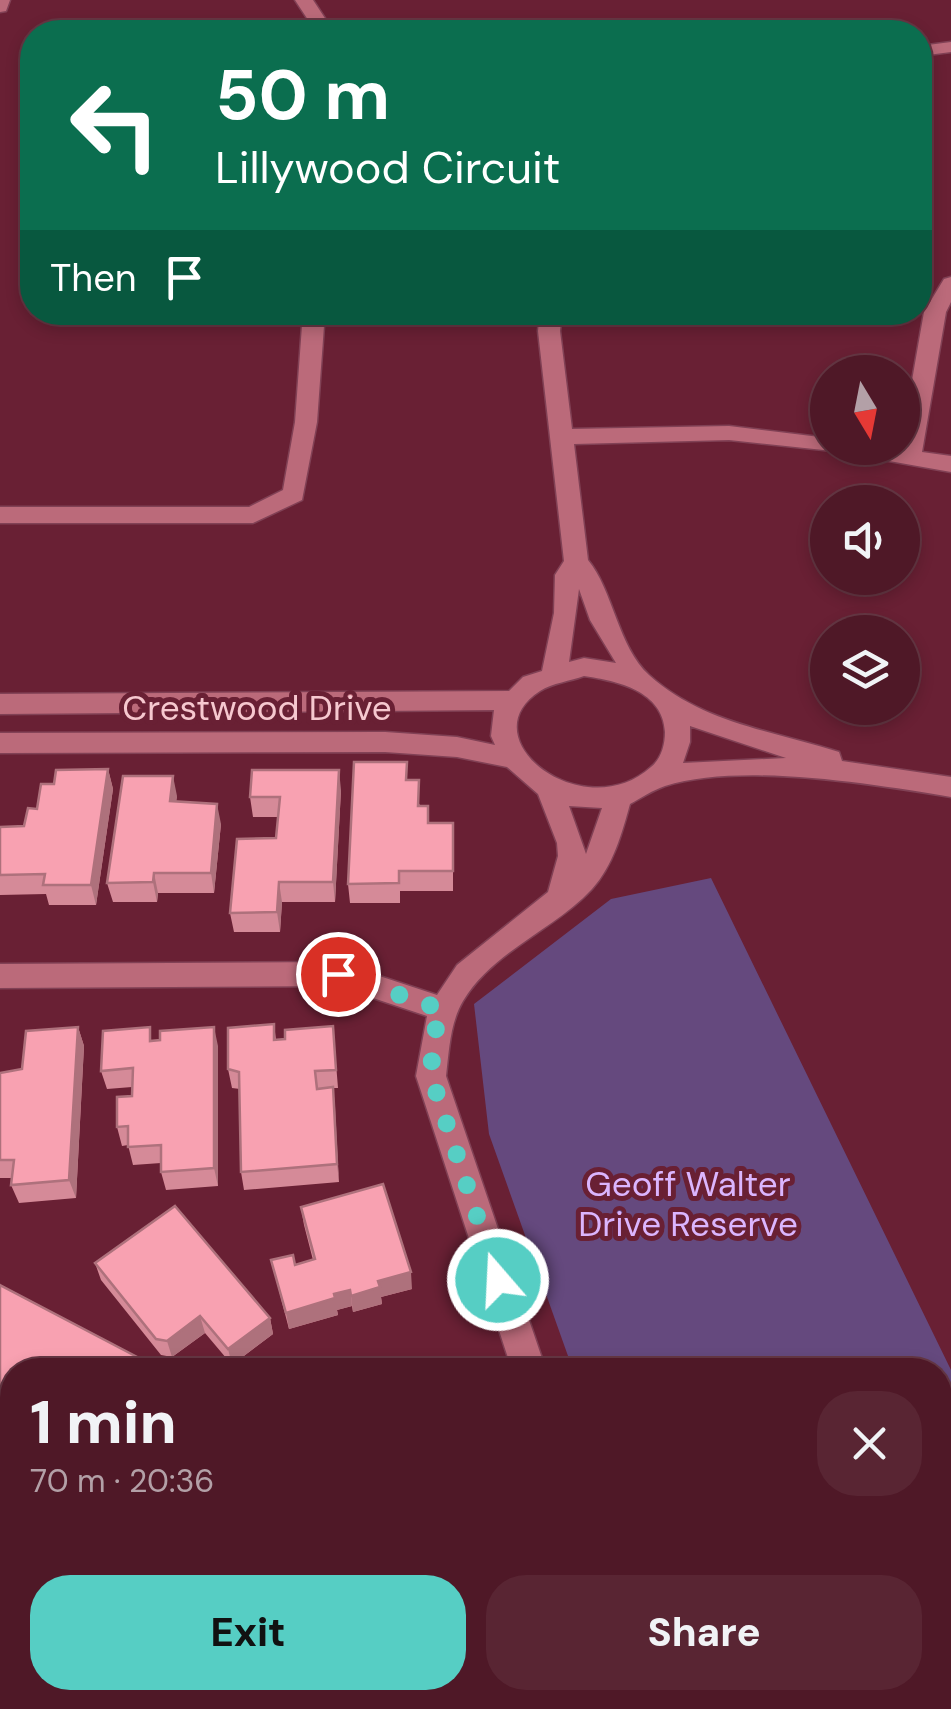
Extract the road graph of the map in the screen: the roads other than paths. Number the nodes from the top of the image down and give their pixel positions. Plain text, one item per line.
1 (951, 283) edge
2 (313, 325) edge
3 (550, 325) edge
4 (920, 400) edge
5 (560, 437) junction
6 (810, 443) edge
7 (920, 459) edge
8 (951, 464) edge
9 (0, 515) edge
10 (576, 562) junction
11 (555, 672) junction
12 (639, 679) junction
13 (512, 700) junction
14 (0, 704) edge
15 (671, 708) junction
16 (0, 743) edge
17 (512, 758) junction
18 (844, 768) junction
19 (658, 777) junction
20 (951, 787) edge
21 (549, 788) junction
22 (619, 795) junction
23 (560, 898) junction
24 (0, 976) edge
25 (441, 1009) junction
26 (525, 1358) edge

1 - 4 street
2 - 9 street
3 - 5 street
5 - 6 street
5 - 10 street
7 - 8 street
10 - 11 street
10 - 12 street
11 - 12 street
11 - 13 street
12 - 15 street
13 - 14 street, Crestwood Drive
13 - 17 street
15 - 18 street
15 - 19 street
16 - 17 street, Crestwood Drive
17 - 21 street
18 - 19 street
18 - 20 street
19 - 22 street
21 - 22 street
21 - 23 street
22 - 23 street
23 - 25 street
24 - 25 street
25 - 26 street

